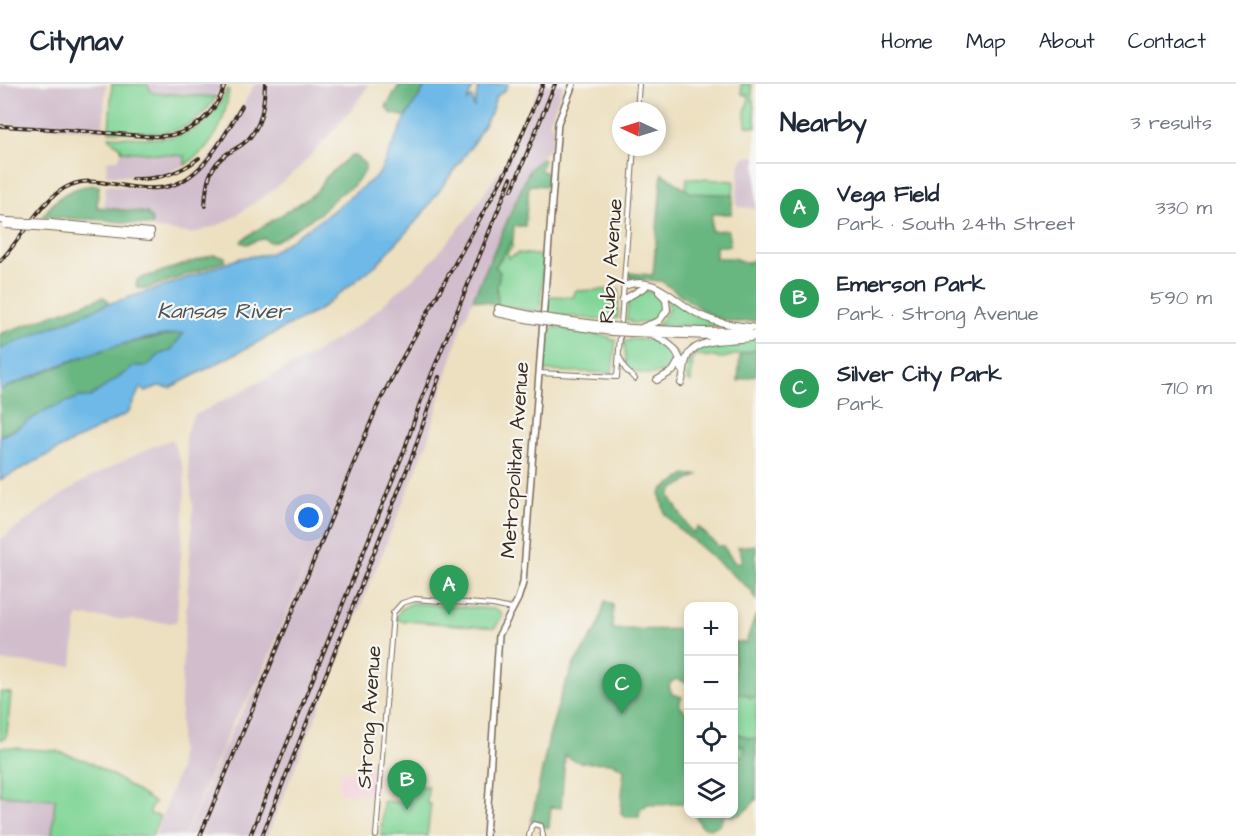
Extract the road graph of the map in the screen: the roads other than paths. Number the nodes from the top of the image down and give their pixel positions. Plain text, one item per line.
1 (573, 84) edge
2 (639, 84) edge
3 (638, 102) edge
4 (633, 156) edge
5 (3, 223) edge
6 (151, 235) dead end
7 (624, 286) junction
8 (645, 287) junction
9 (623, 300) junction
10 (497, 311) dead end
11 (633, 330) junction
12 (756, 332) edge
13 (651, 334) junction
14 (618, 355) junction
15 (680, 359) junction
16 (538, 373) junction
17 (635, 379) dead end
18 (657, 381) dead end
19 (512, 609) junction
20 (376, 836) edge
21 (486, 836) edge
22 (529, 836) edge
23 (543, 836) edge

1 - 16 main road, Metropolitan Avenue
2 - 3 street
4 - 7 street, Ruby Avenue
5 - 6 highway, bridge
7 - 8 highway
7 - 9 street, Ruby Avenue
7 - 12 highway
8 - 9 highway
8 - 11 highway
9 - 14 street, Ruby Avenue
10 - 11 highway, bridge
11 - 12 highway
11 - 13 highway
12 - 13 highway
12 - 15 highway
13 - 15 highway
14 - 16 street, Ruby Avenue
14 - 17 street
15 - 18 highway
16 - 19 main road, Metropolitan Avenue
19 - 20 street, Strong Avenue
19 - 21 main road, Metropolitan Avenue
22 - 23 street

